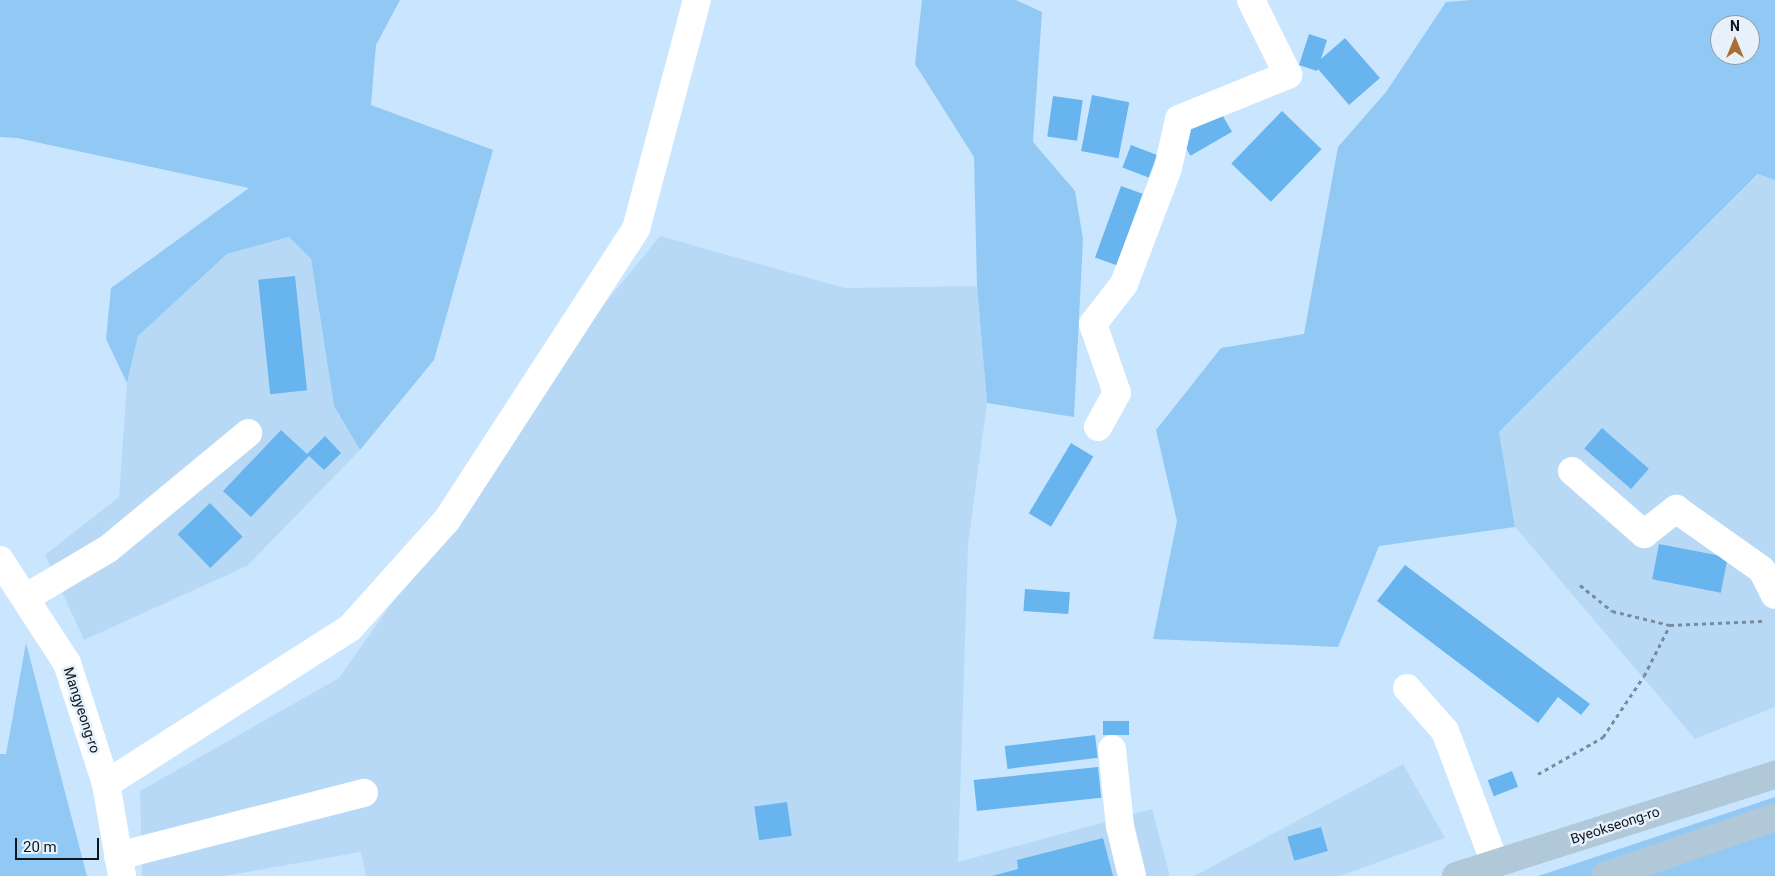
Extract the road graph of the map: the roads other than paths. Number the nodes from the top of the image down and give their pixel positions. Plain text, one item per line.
1 (697, 0) edge
2 (1251, 0) edge
3 (1098, 428) dead end
4 (248, 433) dead end
5 (1572, 471) dead end
6 (0, 560) edge
7 (1775, 595) edge
8 (25, 598) junction
9 (1407, 688) dead end
10 (1112, 749) dead end
11 (1775, 774) edge
12 (106, 784) junction
13 (364, 793) dead end
14 (1775, 817) edge
15 (1496, 864) junction
16 (120, 866) edge
17 (1132, 876) edge
18 (1456, 876) edge
19 (1605, 876) edge

1 - 12 street
2 - 3 street
4 - 8 street
5 - 7 street
6 - 8 street, Mangyeong-ro
8 - 12 street, Mangyeong-ro
9 - 15 street
10 - 17 street
11 - 15 main road, Byeokseong-ro
12 - 16 street, Mangyeong-ro
13 - 16 street
14 - 19 main road
15 - 18 main road, Byeokseong-ro

